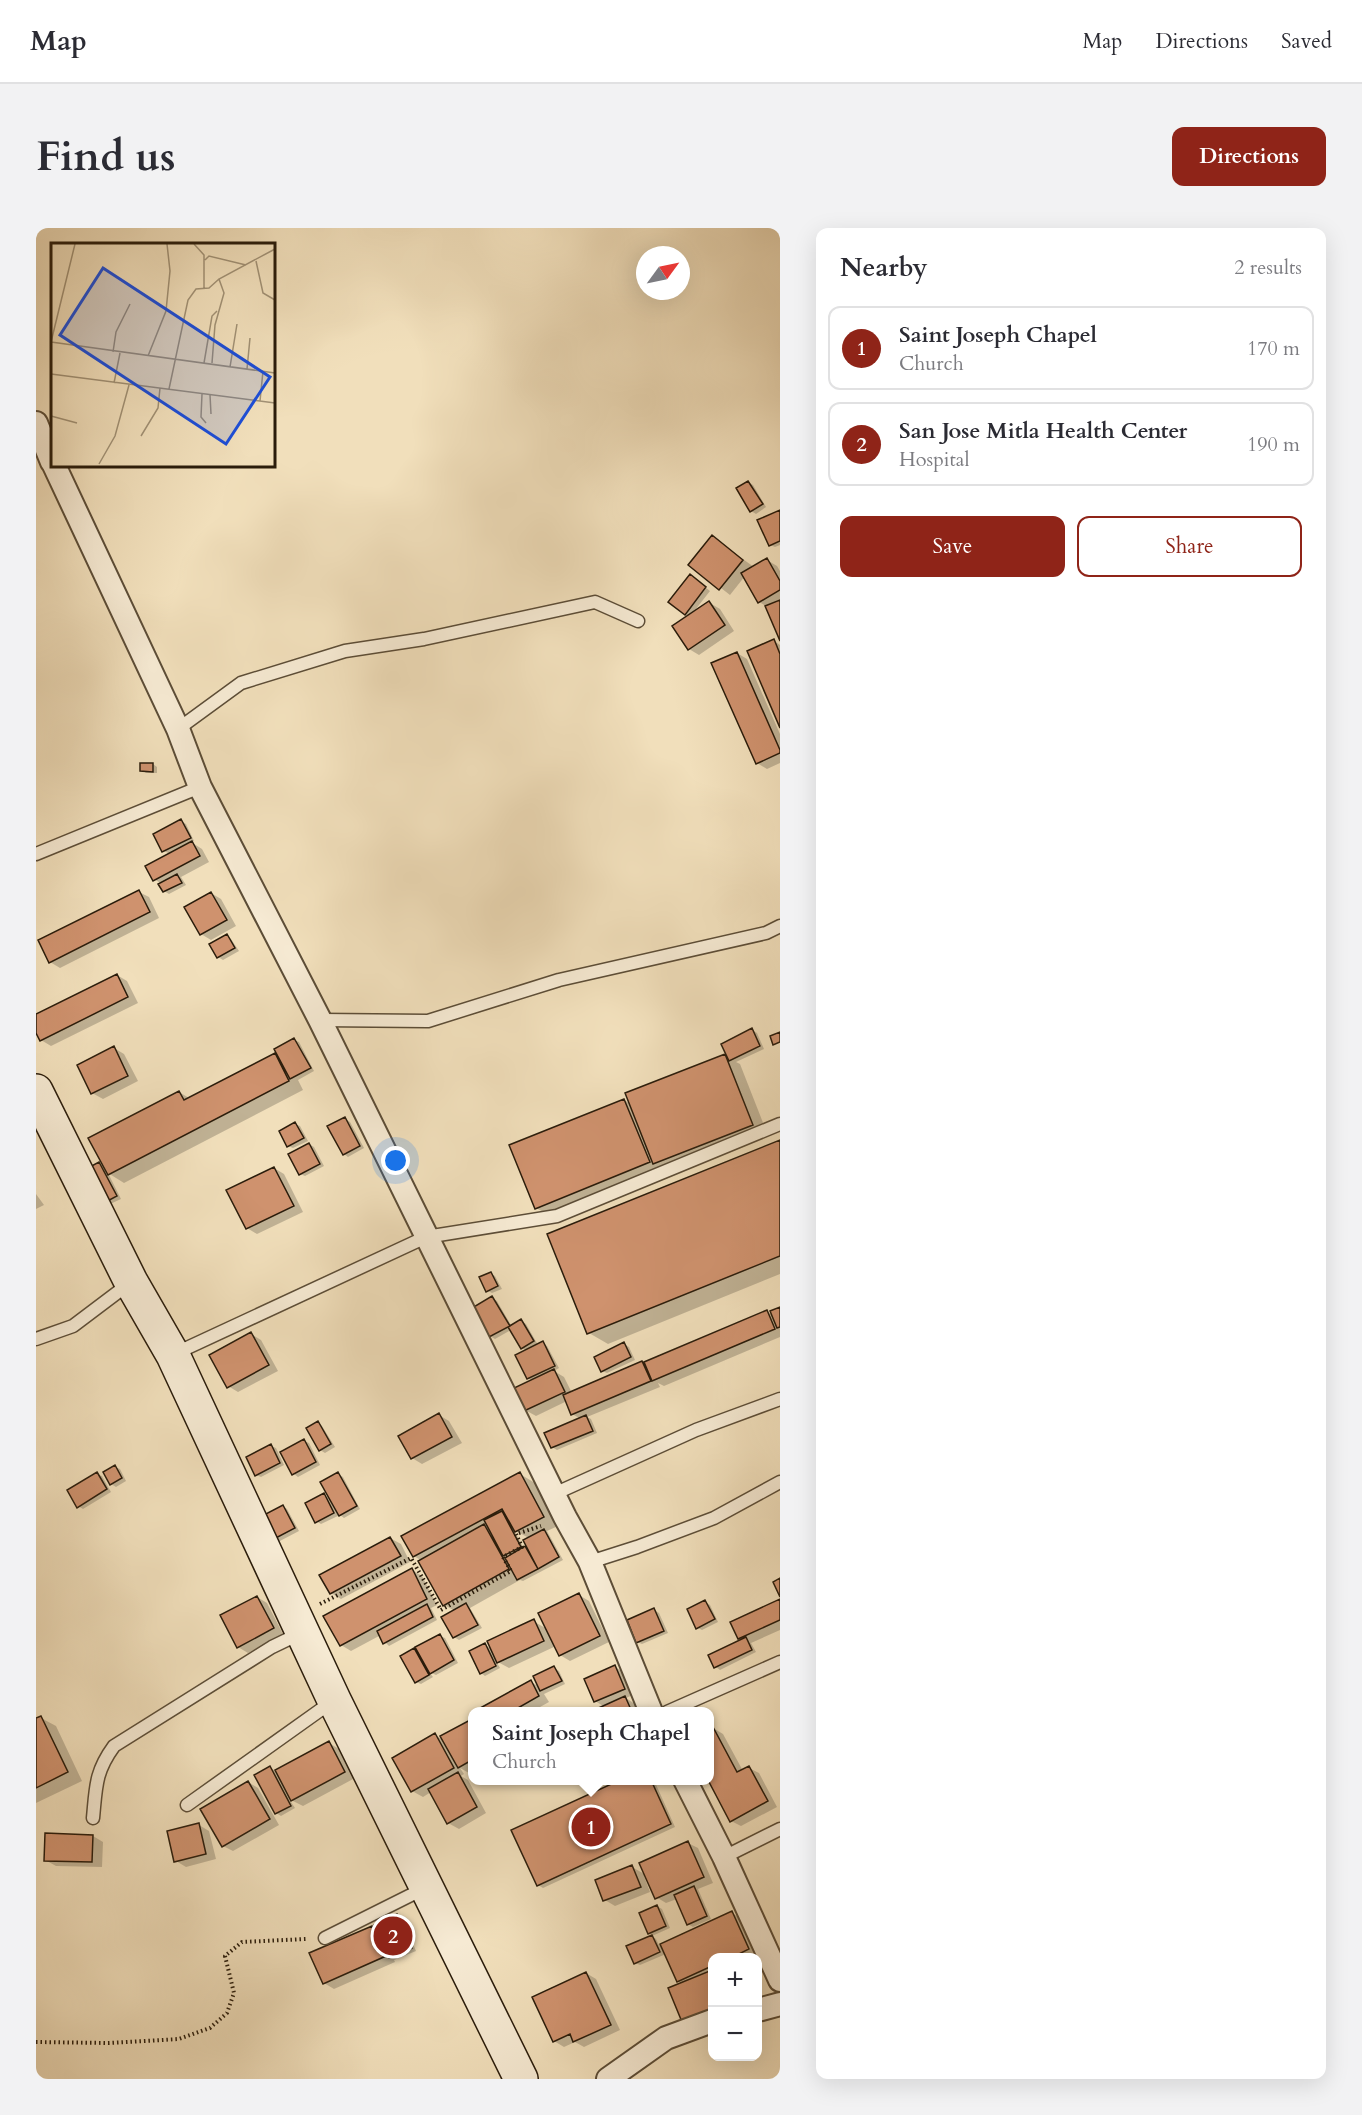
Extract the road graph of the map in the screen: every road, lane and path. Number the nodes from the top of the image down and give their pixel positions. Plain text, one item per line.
1 (36, 423) edge
2 (51, 458) edge
3 (54, 466) edge
4 (638, 621) dead end
5 (178, 729) junction
6 (200, 787) junction
7 (36, 854) edge
8 (780, 926) edge
9 (320, 1020) junction
10 (36, 1090) edge
11 (780, 1124) edge
12 (426, 1237) junction
13 (131, 1282) junction
14 (36, 1339) edge
15 (173, 1355) junction
16 (780, 1399) edge
17 (780, 1482) edge
18 (554, 1494) junction
19 (565, 1518) junction
20 (590, 1562) junction
21 (299, 1624) junction
22 (780, 1662) edge
23 (334, 1700) junction
24 (649, 1707) edge
25 (678, 1707) edge
26 (688, 1785) edge
27 (187, 1805) dead end
28 (93, 1818) dead end
29 (780, 1829) edge
30 (724, 1857) junction
31 (426, 1888) junction
32 (324, 1938) joint
33 (780, 1980) edge
34 (780, 2004) edge
35 (762, 2009) edge
36 (708, 2022) edge
37 (36, 2042) edge
38 (521, 2079) edge
39 (608, 2079) edge

1 - 2 street
3 - 5 street
4 - 5 lane
5 - 6 street
6 - 7 lane
6 - 9 street
8 - 9 lane
9 - 12 street
10 - 13 street
11 - 12 lane
12 - 15 lane
12 - 18 street
13 - 14 lane
13 - 15 street
15 - 21 street
16 - 18 lane
17 - 20 lane
18 - 19 street
19 - 20 street
19 - 21 path
20 - 24 street
21 - 23 street
21 - 28 lane
22 - 25 lane
23 - 27 lane
23 - 31 street
26 - 30 street
29 - 30 lane
30 - 33 street
31 - 32 lane
31 - 38 street
32 - 37 path
34 - 35 street
36 - 39 street

